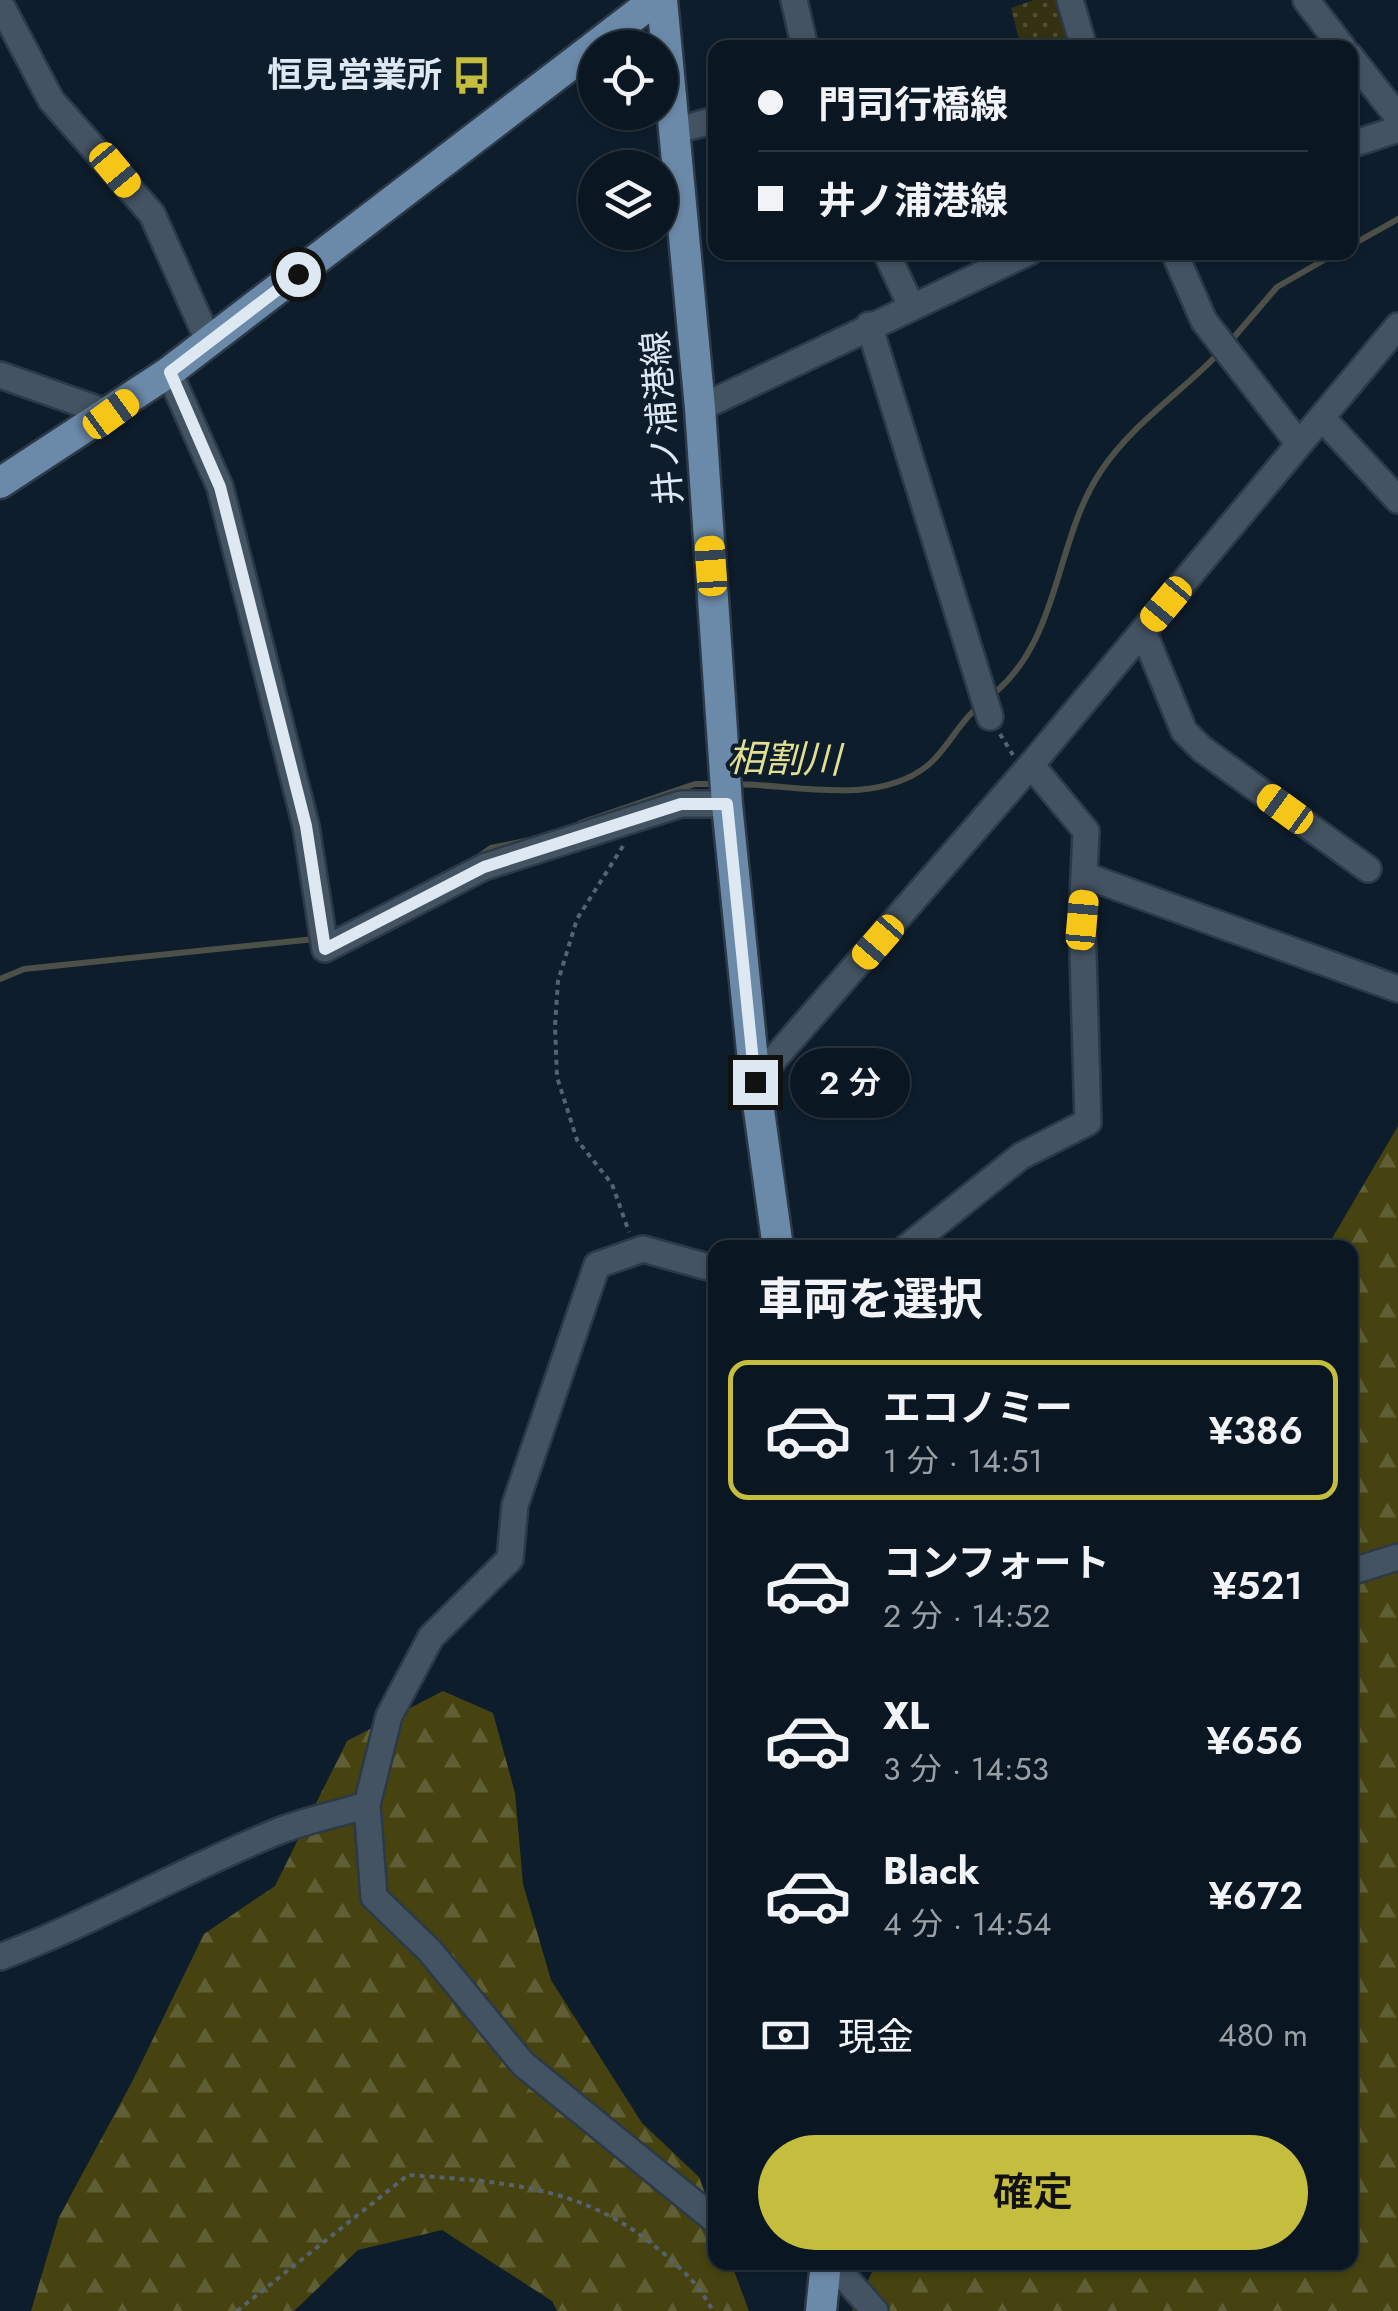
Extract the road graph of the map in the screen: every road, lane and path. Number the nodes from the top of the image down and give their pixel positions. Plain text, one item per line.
1 (658, 0) edge
2 (794, 0) edge
3 (1070, 0) edge
4 (1306, 0) edge
5 (4, 6) edge
6 (803, 40) edge
7 (1082, 40) edge
8 (1338, 40) edge
9 (1358, 66) edge
10 (1398, 117) edge
11 (708, 122) edge
12 (1398, 130) edge
13 (674, 131) junction
14 (1358, 142) edge
15 (890, 260) edge
16 (1011, 260) edge
17 (1177, 260) edge
18 (910, 306) junction
19 (869, 325) junction
20 (1398, 326) edge
21 (209, 342) junction
22 (170, 372) junction
23 (0, 375) edge
24 (700, 408) junction
25 (111, 414) junction
26 (1322, 418) junction
27 (1300, 444) junction
28 (0, 483) edge
29 (1398, 500) edge
30 (1143, 631) junction
31 (990, 717) joint
32 (1028, 770) junction
33 (727, 804) junction
34 (638, 820) junction
35 (1368, 869) dead end
36 (1086, 876) junction
37 (1398, 989) edge
38 (755, 1082) junction
39 (777, 1240) edge
40 (916, 1240) edge
41 (636, 1250) junction
42 (708, 1267) edge
43 (1398, 1557) edge
44 (1358, 1570) edge
45 (367, 1805) junction
46 (0, 1958) edge
47 (708, 2214) edge
48 (827, 2270) edge
49 (836, 2270) edge
50 (237, 2311) edge
51 (713, 2311) edge
52 (821, 2311) edge
53 (875, 2311) edge

1 - 13 main road, 井ノ浦港線
1 - 21 main road
2 - 6 street
3 - 7 street
4 - 8 street
5 - 21 street
9 - 10 street
11 - 13 street
12 - 14 street
13 - 24 main road, 井ノ浦港線
15 - 18 street
16 - 18 street
17 - 27 street
18 - 19 street
19 - 24 street
19 - 31 street
20 - 26 street
21 - 22 main road
22 - 25 main road
22 - 34 street
23 - 25 street
24 - 33 main road, 井ノ浦港線
25 - 28 main road
26 - 27 street
26 - 29 street
27 - 30 street
30 - 32 street
30 - 35 street
31 - 32 path
32 - 36 street
32 - 38 street
33 - 34 street
33 - 38 main road, 井ノ浦港線
34 - 41 path
36 - 37 street
36 - 40 street
38 - 39 main road, 井ノ浦港線
41 - 42 street
41 - 45 street
43 - 44 street
45 - 46 street
45 - 47 street
48 - 52 main road
49 - 53 street
50 - 51 path

